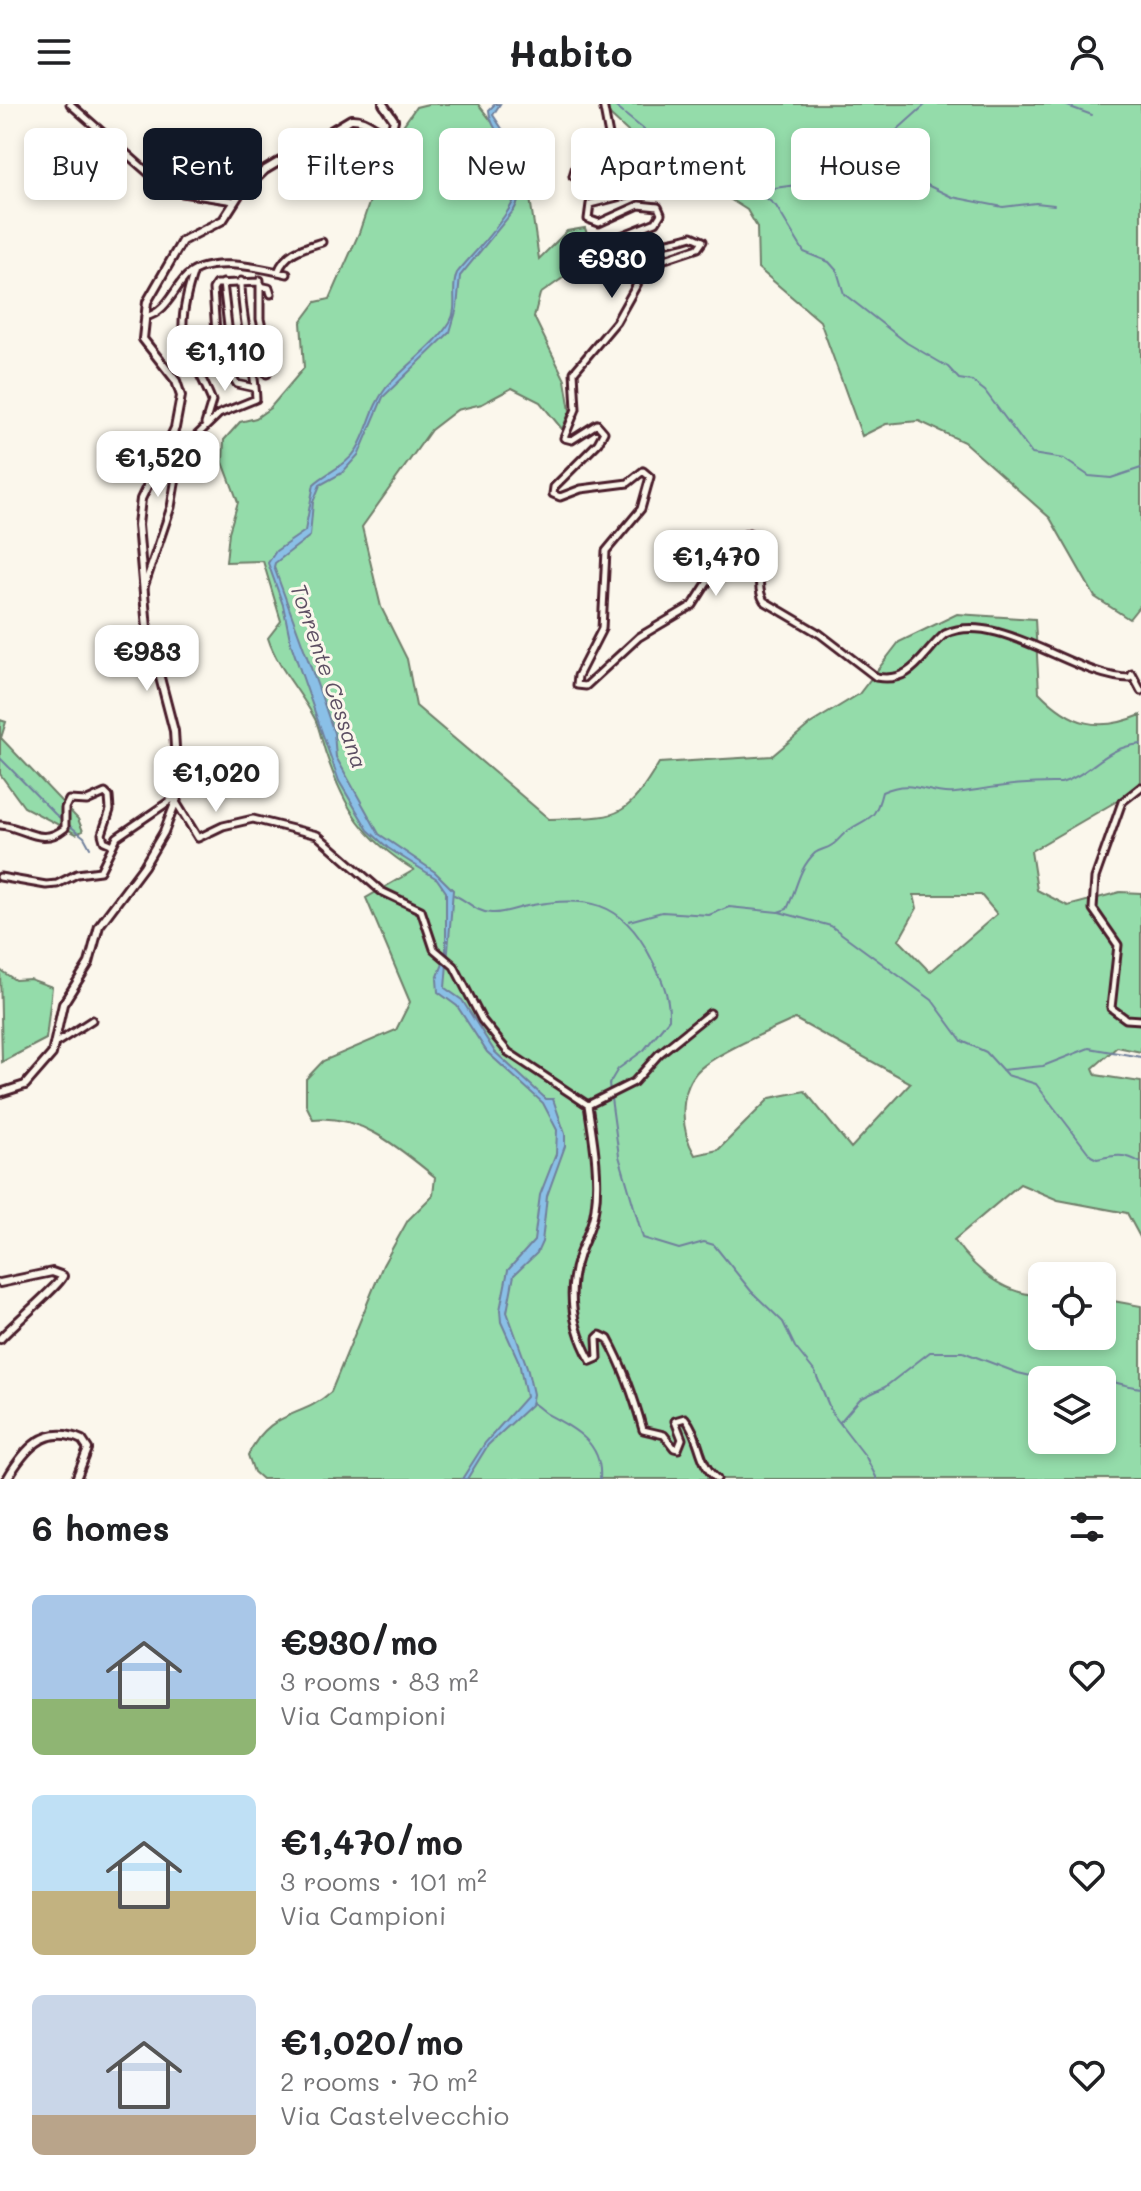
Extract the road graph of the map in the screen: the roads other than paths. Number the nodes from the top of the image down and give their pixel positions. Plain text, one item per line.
1 (70, 104) edge
2 (383, 104) edge
3 (603, 104) edge
4 (234, 201) junction
5 (322, 242) dead end
6 (194, 271) junction
7 (278, 272) junction
8 (287, 274) dead end
9 (241, 281) junction
10 (260, 282) junction
11 (219, 284) junction
12 (271, 294) dead end
13 (225, 307) junction
14 (240, 308) junction
15 (144, 317) junction
16 (229, 362) junction
17 (267, 374) dead end
18 (255, 388) junction
19 (202, 430) junction
20 (144, 588) junction
21 (1141, 691) edge
22 (1141, 787) edge
23 (177, 799) junction
24 (0, 825) edge
25 (111, 844) junction
26 (0, 877) edge
27 (710, 1013) dead end
28 (92, 1020) dead end
29 (1141, 1020) edge
30 (58, 1042) junction
31 (0, 1093) edge
32 (588, 1105) junction
33 (0, 1283) edge
34 (0, 1339) edge
35 (7, 1479) edge
36 (76, 1479) edge
37 (717, 1479) edge

1 - 4 street
2 - 4 street
3 - 21 street
4 - 15 street
5 - 7 street
6 - 7 street
6 - 15 street
6 - 19 street
7 - 8 street
9 - 10 street
9 - 11 street
9 - 14 street
10 - 12 street
10 - 17 street
11 - 13 street
11 - 16 street
13 - 14 street
13 - 16 street
14 - 18 street
15 - 20 street
16 - 18 street
18 - 19 street
19 - 20 street
20 - 23 street
22 - 29 street
23 - 25 street
23 - 30 street
23 - 32 street
24 - 25 street
25 - 26 street
27 - 32 street
28 - 30 street
30 - 31 street
32 - 37 street
33 - 34 street
35 - 36 street

